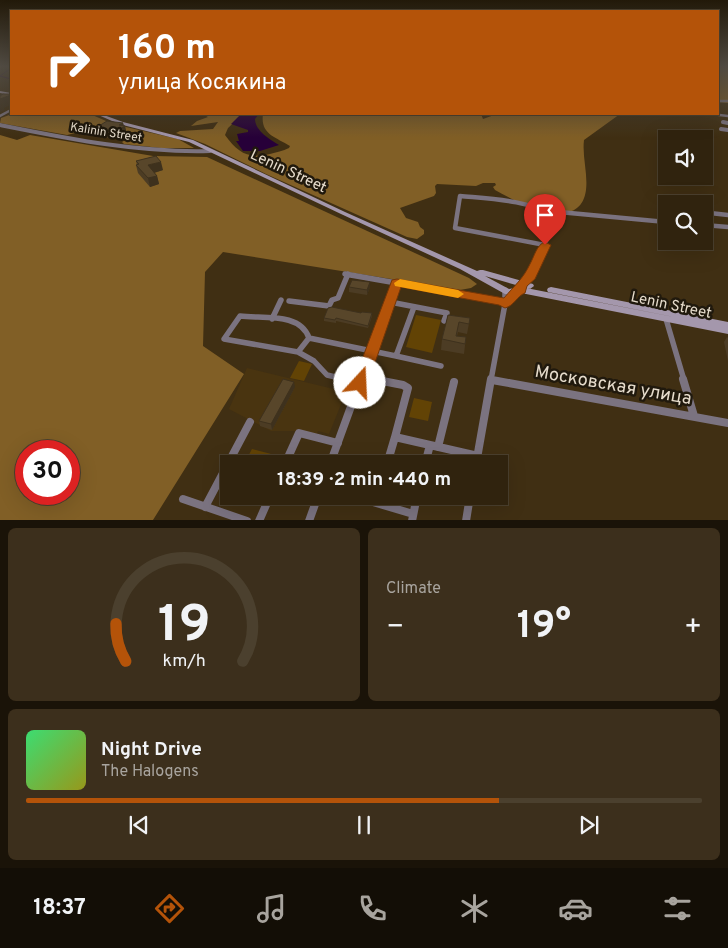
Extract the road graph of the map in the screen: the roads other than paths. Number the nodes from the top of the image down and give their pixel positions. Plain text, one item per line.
1 (101, 115) edge
2 (722, 122) dead end
3 (728, 123) edge
4 (4, 126) edge
5 (720, 129) dead end
6 (728, 130) edge
7 (210, 151) junction
8 (713, 213) edge
9 (728, 214) edge
10 (558, 215) junction
11 (658, 221) edge
12 (713, 226) edge
13 (728, 227) edge
14 (545, 245) junction
15 (397, 283) junction
16 (504, 286) junction
17 (519, 289) junction
18 (281, 300) dead end
19 (289, 301) dead end
20 (390, 302) junction
21 (505, 303) junction
22 (414, 307) junction
23 (666, 319) junction
24 (272, 320) junction
25 (444, 321) edge
26 (728, 325) edge
27 (728, 332) edge
28 (309, 338) junction
29 (372, 350) junction
30 (298, 352) junction
31 (396, 356) junction
32 (441, 366) dead end
33 (361, 380) junction
34 (492, 380) junction
35 (454, 382) dead end
36 (694, 416) junction
37 (250, 422) dead end
38 (728, 422) edge
39 (395, 436) junction
40 (338, 443) junction
41 (430, 445) junction
42 (438, 447) junction
43 (289, 455) edge
44 (333, 455) edge
45 (390, 455) edge
46 (427, 455) edge
47 (462, 455) edge
48 (478, 455) edge
49 (183, 500) dead end
50 (266, 505) edge
51 (315, 505) edge
52 (388, 505) edge
53 (468, 505) edge
54 (205, 507) junction
55 (412, 517) edge
56 (247, 520) edge
57 (259, 520) edge
58 (309, 520) edge
59 (466, 520) edge

1 - 7 main road, Lenin Street
2 - 3 street
4 - 7 street, Kalinin Street
5 - 6 street
7 - 16 main road, Lenin Street
8 - 9 street
10 - 11 street
10 - 14 street
10 - 14 street
12 - 13 street
14 - 17 street
15 - 19 street
15 - 20 street
15 - 21 street
16 - 17 main road, Lenin Street
16 - 21 street
17 - 21 street
17 - 23 main road, Lenin Street
17 - 26 main road, Lenin Street
18 - 24 street
20 - 22 street
20 - 29 street
21 - 34 street
22 - 25 street
22 - 31 street
23 - 27 main road, Lenin Street
23 - 36 street
24 - 28 street
24 - 30 street
28 - 29 street
28 - 30 street
29 - 31 street
29 - 33 street
30 - 33 street
31 - 32 street
33 - 39 street
33 - 40 street
34 - 36 street, Московская улица
34 - 48 street
35 - 42 street
36 - 38 street, Московская улица
37 - 54 street
39 - 41 street
39 - 45 street
40 - 43 street
40 - 44 street
41 - 42 street
41 - 46 street
42 - 47 street
49 - 54 street
50 - 57 street
51 - 58 street
52 - 55 street
53 - 59 street
54 - 56 street

